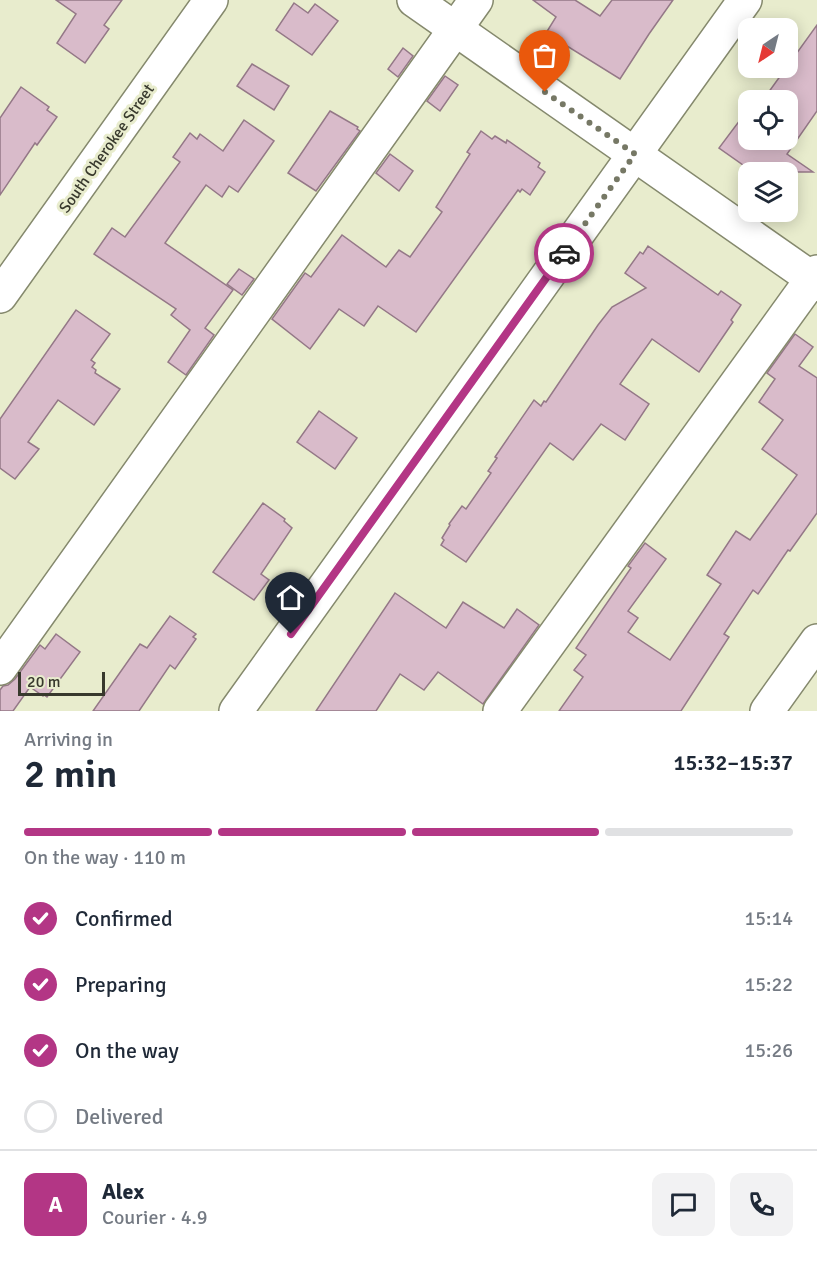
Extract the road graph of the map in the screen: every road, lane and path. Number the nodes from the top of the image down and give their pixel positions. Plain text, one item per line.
1 (211, 0) edge
2 (414, 0) edge
3 (476, 0) edge
4 (745, 0) edge
5 (456, 29) junction
6 (635, 154) junction
7 (815, 278) edge
8 (0, 297) edge
9 (817, 640) edge
10 (0, 668) edge
11 (236, 711) edge
12 (500, 711) edge
13 (767, 711) edge

1 - 8 street, South Cherokee Street
2 - 5 street
3 - 5 street
4 - 6 street
5 - 6 street
5 - 10 street
6 - 7 street
6 - 11 street
7 - 12 street
9 - 13 street

